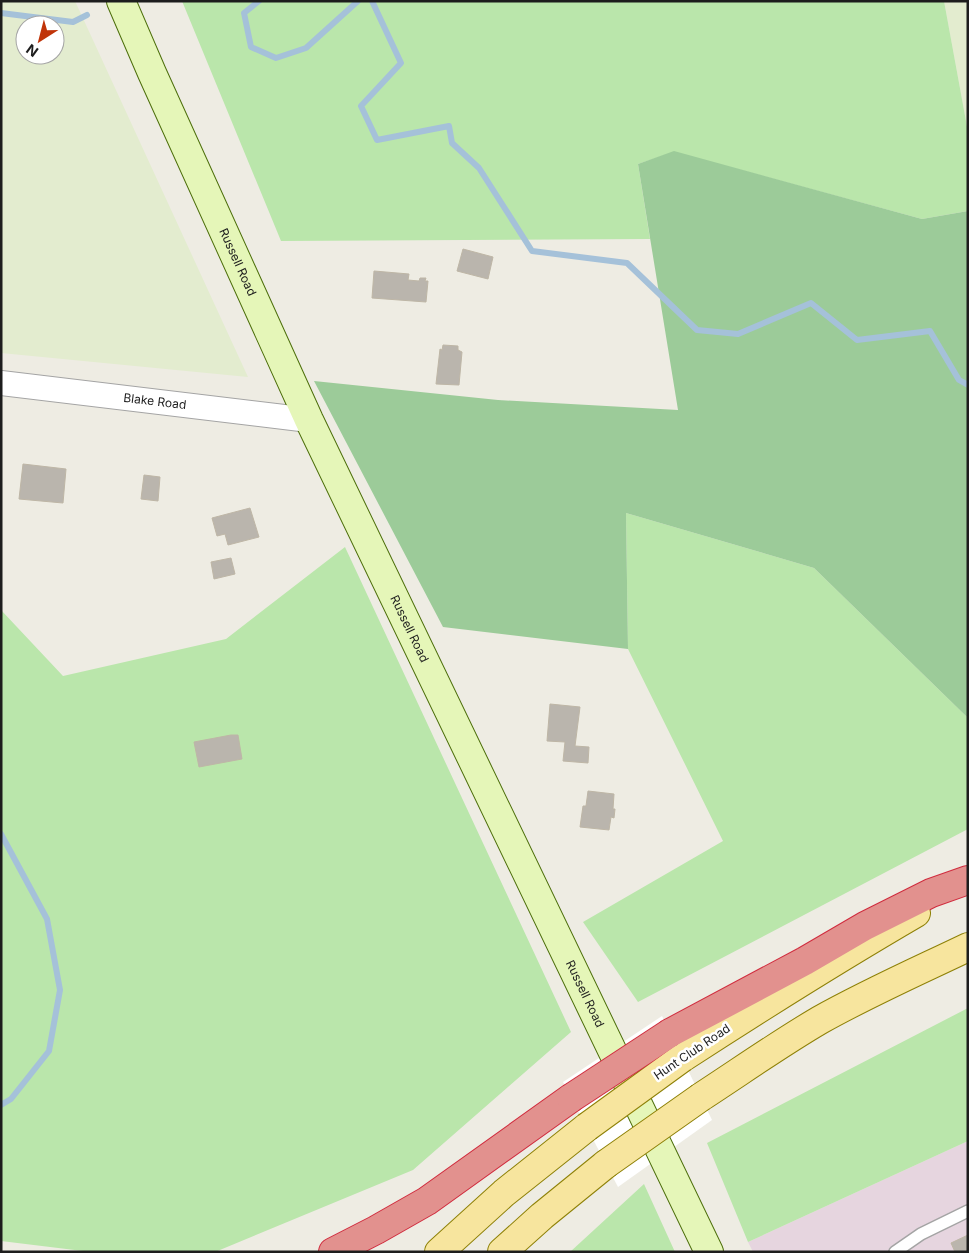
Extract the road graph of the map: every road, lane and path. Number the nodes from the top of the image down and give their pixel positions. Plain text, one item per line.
1 (121, 1) edge
2 (1, 383) edge
3 (309, 420) junction
4 (968, 880) edge
5 (968, 886) edge
6 (968, 947) edge
7 (968, 1211) edge
8 (333, 1252) edge
9 (439, 1252) edge
10 (502, 1252) edge
11 (709, 1252) edge
12 (895, 1252) edge

1 - 3 main road, Russell Road
2 - 3 street, Blake Road
3 - 11 main road, Russell Road
4 - 8 highway, bridge
5 - 9 main road, Hunt Club Road, bridge
6 - 10 main road, bridge
7 - 12 lane

